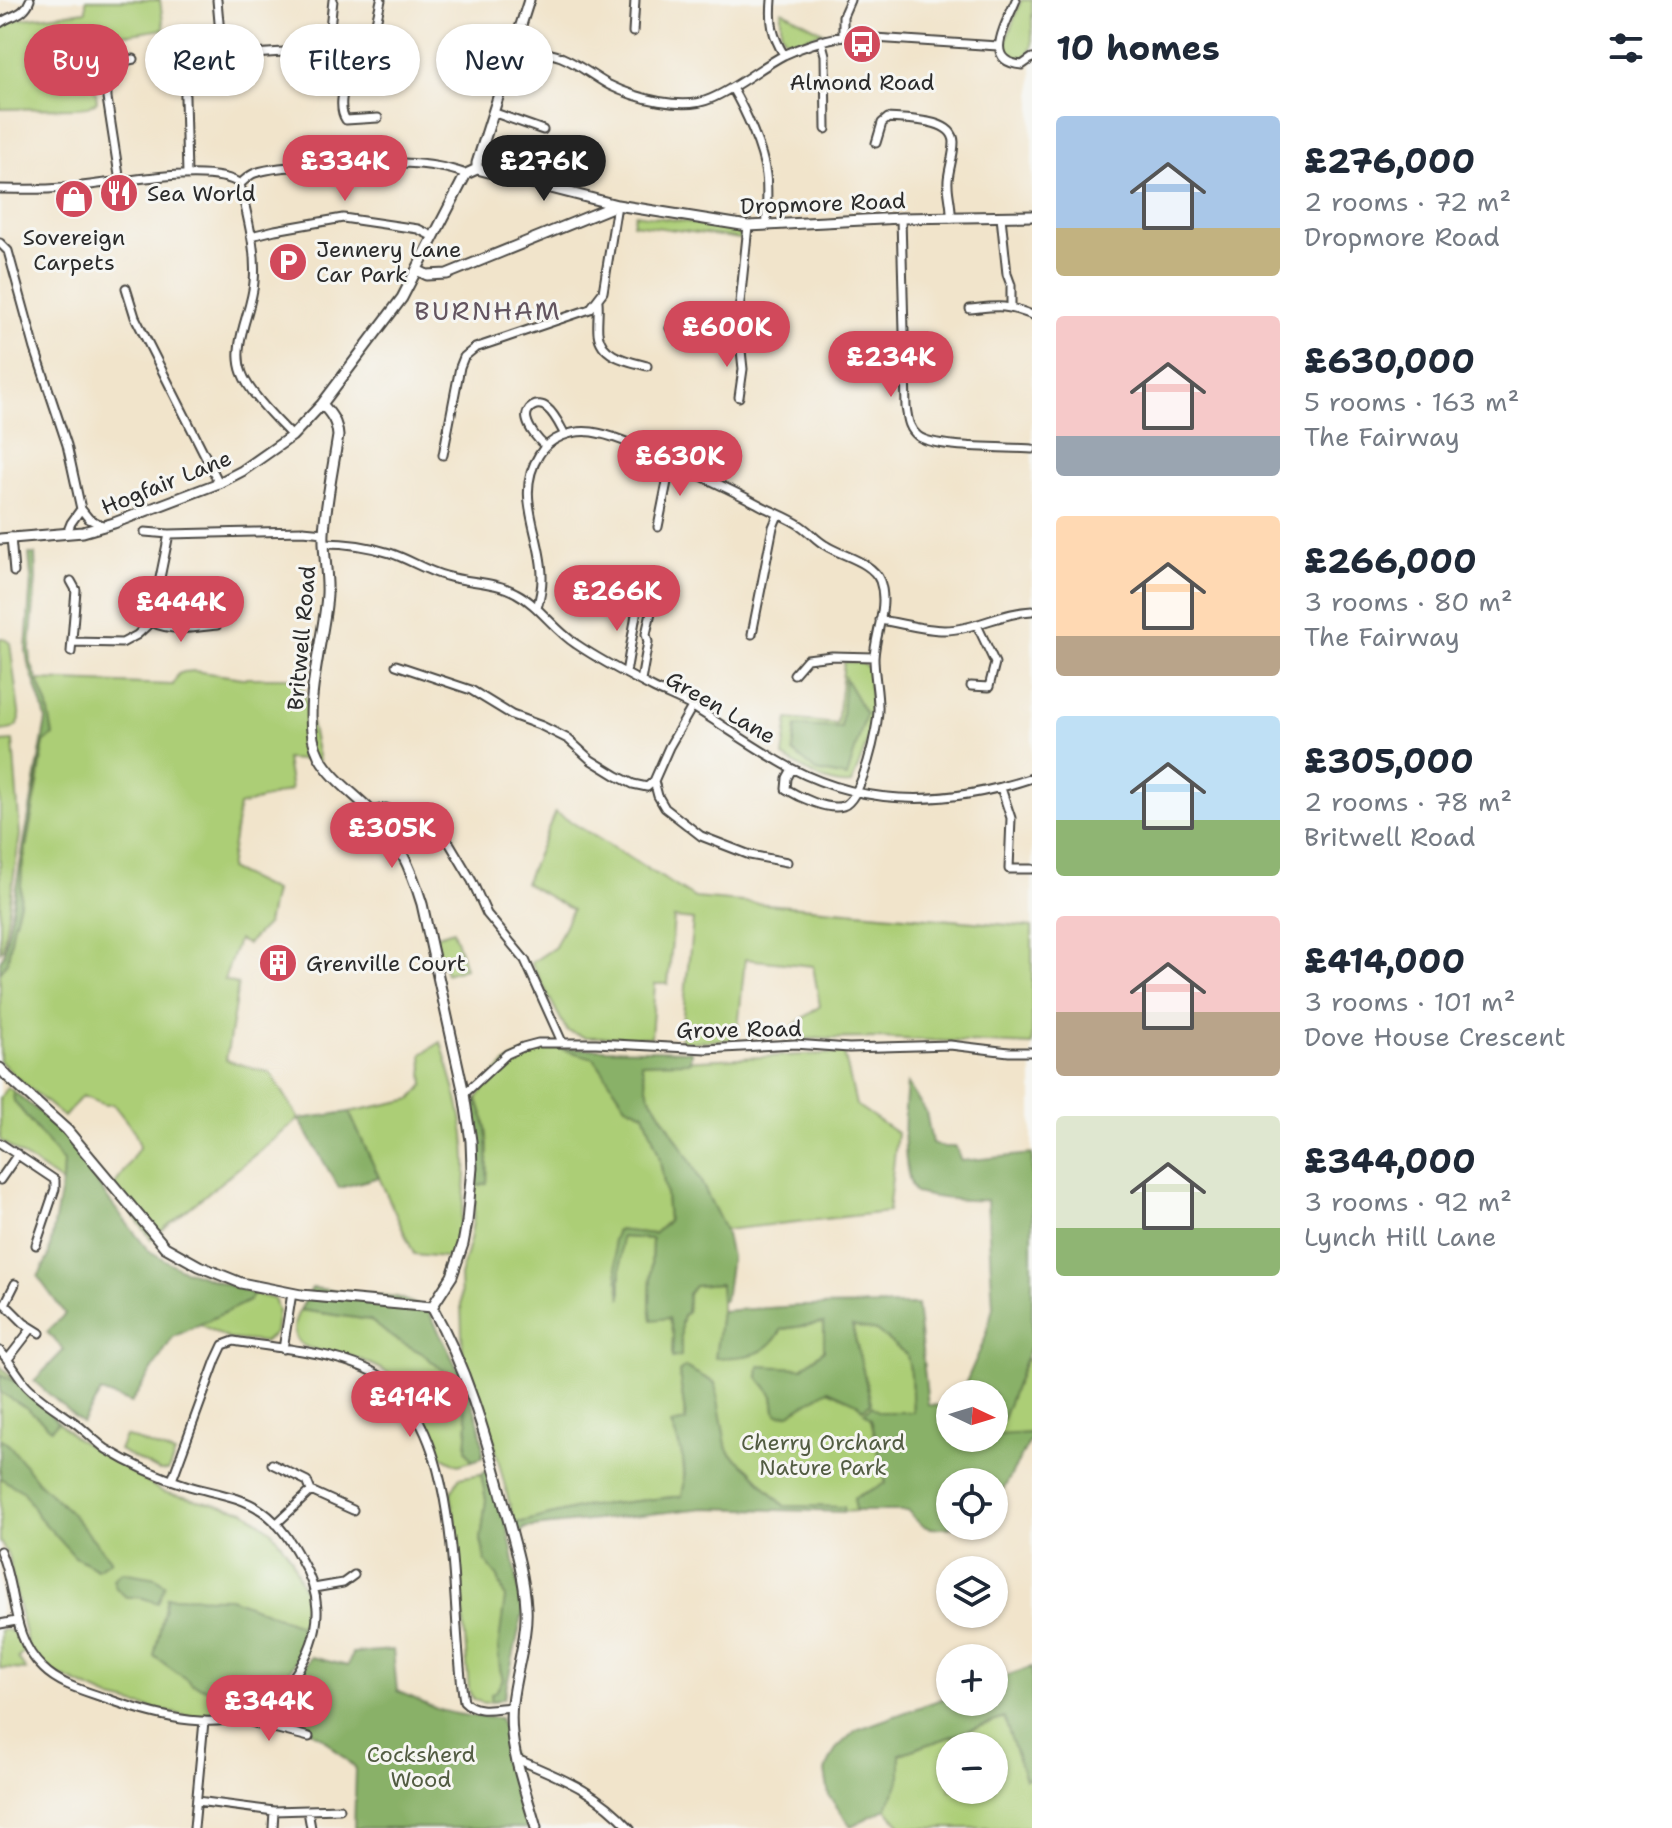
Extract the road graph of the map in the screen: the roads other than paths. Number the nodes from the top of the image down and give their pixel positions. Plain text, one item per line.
1 (30, 0) edge
2 (217, 0) edge
3 (333, 0) edge
4 (381, 0) edge
5 (529, 0) edge
6 (635, 0) edge
7 (772, 0) edge
8 (850, 0) edge
9 (1016, 0) edge
10 (0, 23) edge
11 (219, 24) edge
12 (330, 24) edge
13 (376, 24) edge
14 (522, 24) edge
15 (633, 32) dead end
16 (843, 36) junction
17 (821, 40) junction
18 (998, 46) junction
19 (553, 54) edge
20 (784, 55) junction
21 (1032, 58) edge
22 (134, 59) dead end
23 (732, 88) junction
24 (186, 96) edge
25 (342, 96) edge
26 (500, 96) edge
27 (495, 113) junction
28 (378, 118) dead end
29 (539, 125) dead end
30 (826, 129) dead end
31 (876, 143) dead end
32 (477, 169) junction
33 (466, 174) junction
34 (187, 175) junction
35 (120, 182) junction
36 (240, 184) junction
37 (1, 190) edge
38 (596, 200) junction
39 (617, 205) junction
40 (594, 213) junction
41 (1032, 216) edge
42 (1001, 217) junction
43 (901, 218) junction
44 (951, 218) junction
45 (767, 225) junction
46 (748, 226) junction
47 (251, 236) junction
48 (434, 237) junction
49 (0, 243) edge
50 (417, 270) junction
51 (126, 288) dead end
52 (598, 301) junction
53 (1011, 307) junction
54 (970, 309) dead end
55 (1032, 315) edge
56 (670, 328) dead end
57 (739, 341) junction
58 (647, 366) dead end
59 (739, 397) dead end
60 (322, 404) junction
61 (565, 435) junction
62 (292, 436) junction
63 (545, 446) junction
64 (1032, 449) edge
65 (443, 455) dead end
66 (671, 462) junction
67 (219, 483) junction
68 (81, 509) junction
69 (778, 515) junction
70 (104, 526) junction
71 (658, 527) dead end
72 (145, 532) dead end
73 (67, 533) junction
74 (169, 534) junction
75 (5, 538) edge
76 (324, 538) junction
77 (14, 572) dead end
78 (71, 581) dead end
79 (667, 585) dead end
80 (639, 597) dead end
81 (537, 608) junction
82 (1032, 611) edge
83 (880, 620) junction
84 (151, 622) junction
85 (217, 625) dead end
86 (977, 625) junction
87 (752, 634) dead end
88 (72, 642) junction
89 (71, 652) dead end
90 (874, 657) junction
91 (396, 665) dead end
92 (626, 673) junction
93 (794, 674) dead end
94 (641, 681) junction
95 (971, 686) dead end
96 (692, 707) junction
97 (792, 769) junction
98 (1032, 778) edge
99 (654, 781) junction
100 (1001, 788) junction
101 (857, 792) junction
102 (371, 811) junction
103 (787, 862) dead end
104 (1032, 869) edge
105 (562, 1042) junction
106 (1032, 1052) edge
107 (0, 1068) edge
108 (464, 1094) junction
109 (0, 1143) edge
110 (18, 1154) junction
111 (0, 1180) edge
112 (36, 1245) dead end
113 (15, 1284) dead end
114 (292, 1293) junction
115 (432, 1307) junction
116 (32, 1328) junction
117 (40, 1333) dead end
118 (283, 1349) junction
119 (0, 1351) edge
120 (8, 1359) junction
121 (272, 1464) dead end
122 (172, 1480) junction
123 (311, 1491) junction
124 (353, 1510) dead end
125 (276, 1524) junction
126 (0, 1551) edge
127 (354, 1575) dead end
128 (314, 1588) junction
129 (16, 1621) junction
130 (0, 1624) edge
131 (511, 1707) junction
132 (245, 1717) junction
133 (204, 1721) junction
134 (309, 1737) dead end
135 (517, 1759) junction
136 (197, 1801) junction
137 (340, 1809) dead end
138 (274, 1811) junction
139 (308, 1811) junction
140 (194, 1828) edge
141 (273, 1828) edge
142 (311, 1828) edge
143 (536, 1828) edge
144 (630, 1828) edge

1 - 10 street
2 - 11 street
3 - 12 street
4 - 13 street
5 - 14 street
6 - 15 street
7 - 20 street
8 - 16 street
9 - 18 street
16 - 17 street
16 - 18 street
17 - 20 street
17 - 30 street
18 - 21 street
19 - 23 street
20 - 23 street
22 - 35 street
23 - 45 street
24 - 34 street
25 - 28 street
26 - 27 street
27 - 29 street
27 - 32 street
31 - 44 street
32 - 33 street
32 - 38 street, Dropmore Road
33 - 36 street
33 - 48 street
34 - 35 street
34 - 36 street
35 - 37 street
36 - 47 street
38 - 39 street, Dropmore Road
38 - 40 street
39 - 40 street
39 - 46 street, Dropmore Road
39 - 52 street
40 - 50 street
41 - 42 street, Dropmore Road
42 - 44 street, Dropmore Road
42 - 53 street
43 - 44 street, Dropmore Road
43 - 45 street, Dropmore Road
43 - 64 street
45 - 46 street, Dropmore Road
46 - 57 street
47 - 48 street
47 - 62 street
48 - 50 street
49 - 68 street
50 - 60 street
51 - 67 street
52 - 58 street
52 - 65 street
53 - 54 street
53 - 55 street
56 - 57 street
57 - 59 street
60 - 62 street, Hogfair Lane
60 - 76 street, Britwell Road
61 - 63 street
61 - 63 street
61 - 66 street
62 - 67 street, Hogfair Lane
63 - 81 street
66 - 69 street
66 - 71 street
67 - 70 street, Hogfair Lane
68 - 70 street
68 - 73 street
69 - 83 street
69 - 87 street
70 - 73 street, Hogfair Lane
72 - 74 street, Green Lane
73 - 75 street, Hogfair Lane
74 - 76 street, Green Lane
74 - 84 street
75 - 77 street
76 - 81 street, Green Lane
76 - 102 street, Britwell Road
78 - 88 street
79 - 94 street
80 - 92 street
81 - 92 street, Green Lane
82 - 86 street
83 - 86 street
83 - 90 street
84 - 85 street
84 - 88 street
86 - 95 street
88 - 89 street
90 - 93 street
90 - 101 street
91 - 99 street
92 - 94 street, Green Lane
94 - 96 street, Green Lane
96 - 97 street, Green Lane
96 - 99 street
97 - 101 street, Green Lane
97 - 101 street
98 - 100 street, Green Lane
99 - 103 street
100 - 101 street, Green Lane
100 - 104 street
102 - 105 street
102 - 108 street, Britwell Road
105 - 106 street, Grove Road
105 - 108 street, Grove Road
107 - 114 street
108 - 115 street, Britwell Road
109 - 110 street
110 - 111 street
110 - 112 street
113 - 116 street
114 - 115 street
114 - 118 street
115 - 131 street
116 - 117 street
116 - 120 street
118 - 122 street
118 - 131 street
119 - 120 street
120 - 122 street
121 - 123 street
122 - 125 street
123 - 124 street
123 - 125 street
125 - 128 street
126 - 129 street
127 - 128 street
128 - 132 street
129 - 130 street
129 - 133 street
131 - 135 street
132 - 133 street
132 - 134 street
133 - 136 street
135 - 143 street
135 - 144 street
136 - 138 street
136 - 140 street
137 - 139 street
138 - 139 street
138 - 141 street
139 - 142 street

